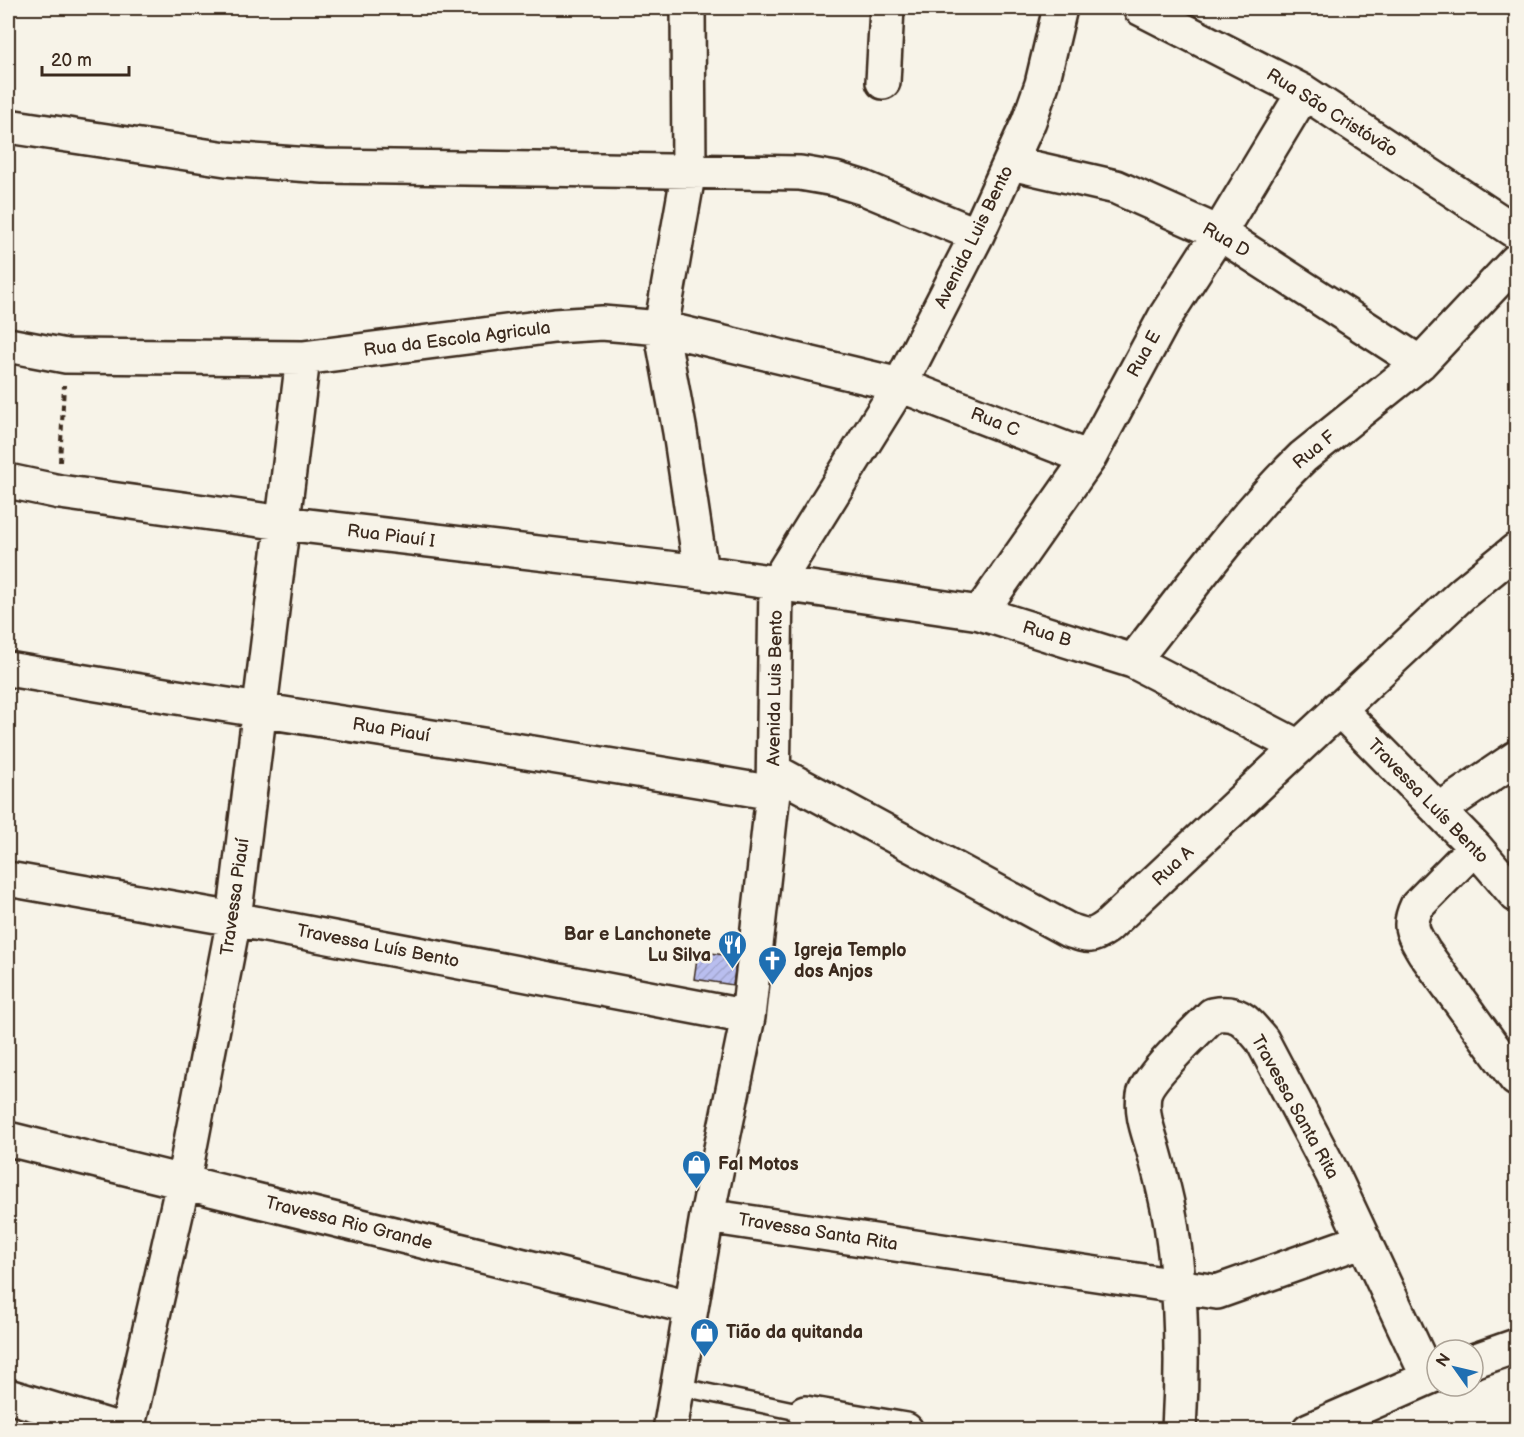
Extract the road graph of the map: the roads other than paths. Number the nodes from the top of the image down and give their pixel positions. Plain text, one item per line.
1 (688, 8) edge
2 (887, 8) edge
3 (1060, 8) edge
4 (1140, 8) edge
5 (884, 82) dead end
6 (1304, 92) junction
7 (8, 126) edge
8 (1011, 163) junction
9 (689, 170) junction
10 (1516, 232) edge
11 (1219, 233) junction
12 (977, 235) junction
13 (1516, 261) edge
14 (661, 328) junction
15 (8, 345) edge
16 (303, 358) junction
17 (1420, 363) junction
18 (900, 386) junction
19 (1089, 458) junction
20 (8, 481) edge
21 (283, 523) junction
22 (1516, 550) edge
23 (701, 572) junction
24 (776, 584) junction
25 (980, 614) junction
26 (1133, 661) junction
27 (8, 669) edge
28 (1338, 708) junction
29 (260, 710) junction
30 (1299, 747) junction
31 (1516, 758) edge
32 (774, 782) junction
33 (1439, 810) junction
34 (1475, 847) junction
35 (8, 879) edge
36 (1516, 895) edge
37 (234, 919) junction
38 (748, 1017) junction
39 (1516, 1079) edge
40 (8, 1139) edge
41 (183, 1183) junction
42 (707, 1215) junction
43 (1364, 1240) junction
44 (1179, 1287) junction
45 (690, 1307) junction
46 (1516, 1346) edge
47 (1485, 1357) edge
48 (1425, 1360) edge
49 (1425, 1379) edge
50 (676, 1386) junction
51 (8, 1396) edge
52 (805, 1413) joint
53 (121, 1430) edge
54 (127, 1430) edge
55 (670, 1430) edge
56 (906, 1430) edge
57 (1179, 1430) edge
58 (1309, 1430) edge

1 - 9 street
2 - 5 street
3 - 8 street, Avenida Luis Bento
4 - 6 street, Rua São Cristóvão
6 - 10 street, Rua São Cristóvão
6 - 11 street, Rua E
7 - 9 street
8 - 11 street, Rua D
8 - 12 street, Avenida Luis Bento
9 - 12 street
9 - 14 street
11 - 17 street, Rua D
11 - 19 street, Rua E
12 - 18 street, Avenida Luis Bento
13 - 17 street, Rua F
14 - 16 street, Rua da Escola Agricula
14 - 18 street, Rua da Escola Agricula
14 - 23 street
15 - 16 street, Rua da Escola Agricula
16 - 21 street, Travessa Piauí
17 - 26 street, Rua F
18 - 19 street, Rua C
18 - 24 street, Avenida Luis Bento
19 - 25 street, Rua E
20 - 21 street, Rua Piauí I
21 - 23 street, Rua Piauí I
21 - 29 street, Travessa Piauí
22 - 28 street, Rua A
23 - 24 street, Rua Piauí I
24 - 25 street, Rua B
24 - 32 street, Avenida Luis Bento
25 - 26 street, Rua B
26 - 30 street, Rua B
27 - 29 street, Rua Piauí
28 - 30 street, Rua A
28 - 33 street, Travessa Luís Bento
29 - 32 street, Rua Piauí
29 - 37 street, Travessa Piauí
30 - 32 street, Rua A
31 - 33 street
32 - 38 street, Avenida Luis Bento
33 - 34 street, Travessa Luís Bento
34 - 36 street, Travessa Luís Bento
34 - 39 street
35 - 37 street, Travessa Luís Bento
37 - 38 street, Travessa Luís Bento
37 - 41 street, Travessa Piauí
38 - 42 street, Avenida Luis Bento
40 - 41 street, Travessa Rio Grande
41 - 45 street, Travessa Rio Grande
41 - 54 street, Travessa Piauí
42 - 44 street, Travessa Santa Rita
42 - 45 street, Avenida Luis Bento
43 - 44 street, Travessa Santa Rita
43 - 44 street, Travessa Santa Rita
43 - 48 street, Travessa Santa Rita
44 - 57 street, Travessa Santa Rita
45 - 50 street, Avenida Luis Bento
46 - 47 street
49 - 58 street, Travessa Santa Rita
50 - 52 lane
50 - 55 street, Avenida Luis Bento
51 - 53 street
52 - 56 street

